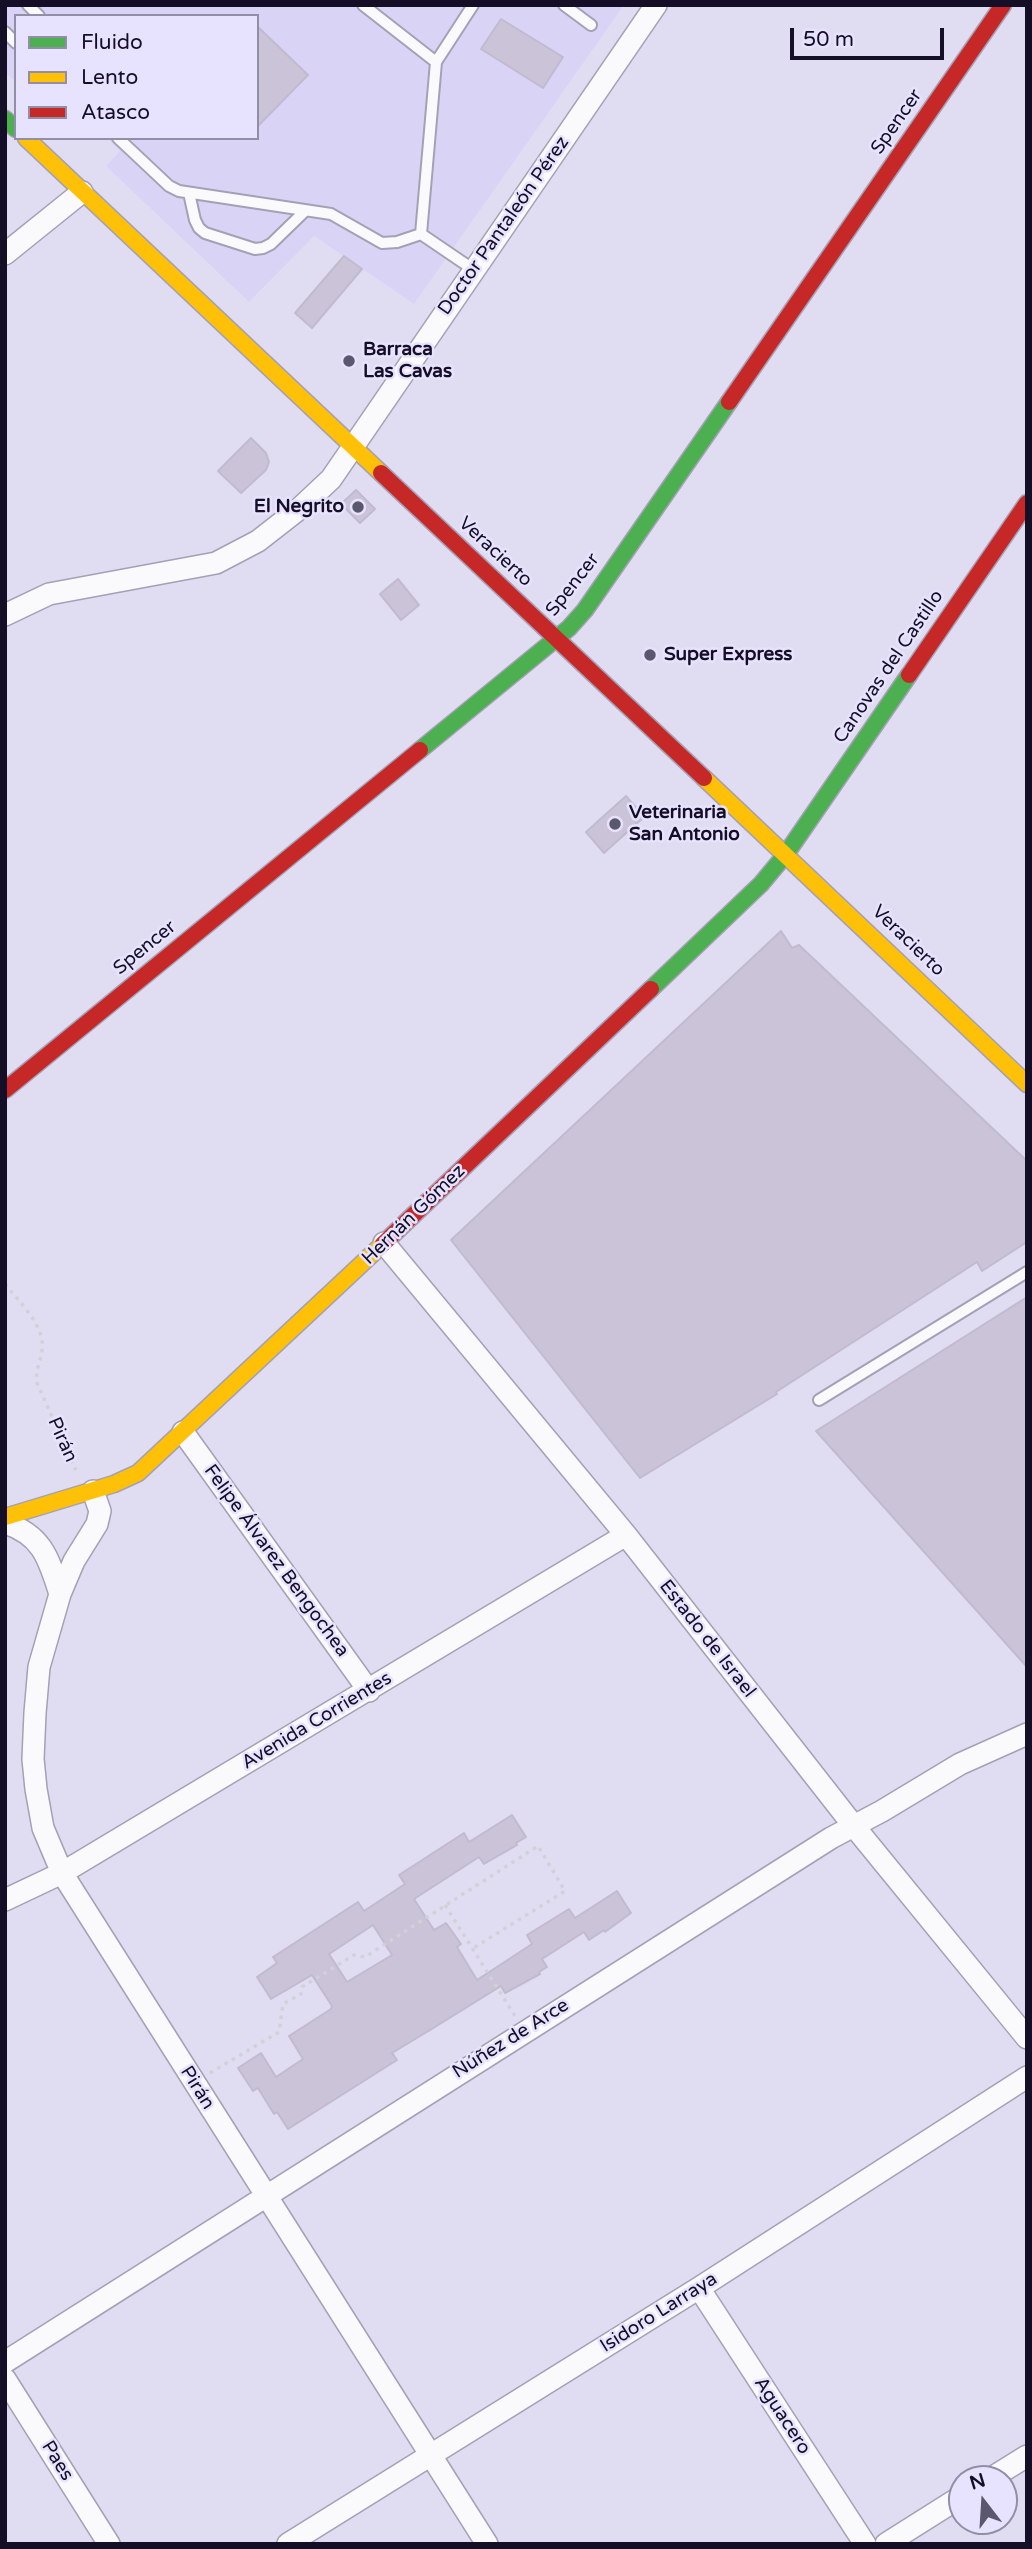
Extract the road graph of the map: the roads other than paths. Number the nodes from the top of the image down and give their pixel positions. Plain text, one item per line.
1 (363, 5) edge
2 (473, 5) edge
3 (564, 5) edge
4 (656, 5) edge
5 (1003, 5) edge
6 (591, 24) dead end
7 (436, 62) junction
8 (30, 140) edge
9 (120, 140) edge
10 (82, 192) junction
11 (188, 193) junction
12 (305, 211) junction
13 (421, 234) junction
14 (5, 254) edge
15 (474, 270) junction
16 (352, 447) junction
17 (1027, 503) edge
18 (5, 615) edge
19 (557, 638) junction
20 (786, 854) junction
21 (1027, 1084) edge
22 (5, 1090) edge
23 (384, 1243) junction
24 (1027, 1272) edge
25 (819, 1400) dead end
26 (183, 1432) junction
27 (93, 1491) junction
28 (5, 1517) edge
29 (5, 1523) edge
30 (626, 1535) junction
31 (60, 1594) junction
32 (369, 1691) junction
33 (1027, 1734) edge
34 (853, 1825) junction
35 (62, 1873) junction
36 (5, 1900) edge
37 (1027, 2038) edge
38 (1027, 2077) edge
39 (265, 2195) junction
40 (699, 2288) junction
41 (5, 2362) edge
42 (5, 2379) edge
43 (431, 2455) junction
44 (948, 2505) edge
45 (109, 2544) edge
46 (288, 2544) edge
47 (487, 2544) edge
48 (865, 2544) edge
49 (886, 2544) edge

1 - 7 lane
2 - 7 lane
3 - 6 lane
4 - 15 street, Doctor Pantaleón Pérez
5 - 19 street, Spencer
7 - 13 lane
8 - 10 street, Veracierto
9 - 11 lane
10 - 14 street
10 - 16 street, Veracierto
11 - 12 lane
11 - 12 lane
12 - 13 lane
13 - 15 lane
15 - 16 street, Doctor Pantaleón Pérez
16 - 18 street, Doctor Pantaleón Pérez
16 - 19 street, Veracierto
17 - 20 street, Canovas del Castillo
19 - 20 street, Veracierto
19 - 22 street, Spencer
20 - 21 street, Veracierto
20 - 23 street, Hernán Gómez
23 - 26 street, Hernán Gómez
23 - 30 street, Estado de Israel
24 - 25 lane
26 - 27 street, Hernán Gómez
26 - 32 street, Felipe Álvarez Bengochea
27 - 28 street, Hernán Gómez
27 - 31 street, Pirán
29 - 31 street
30 - 32 street, Avenida Corrientes
30 - 34 street, Estado de Israel
31 - 35 street, Pirán
32 - 35 street, Avenida Corrientes
33 - 34 street, Núñez de Arce
34 - 37 street, Estado de Israel
34 - 39 street, Núñez de Arce
35 - 36 street, Avenida Corrientes
35 - 39 street, Pirán
38 - 40 street, Isidoro Larraya
39 - 41 street, Núñez de Arce
39 - 43 street, Pirán
40 - 43 street, Isidoro Larraya
40 - 48 street, Aguacero
42 - 45 street, Paes
43 - 46 street, Isidoro Larraya
43 - 47 street, Pirán
44 - 49 street

